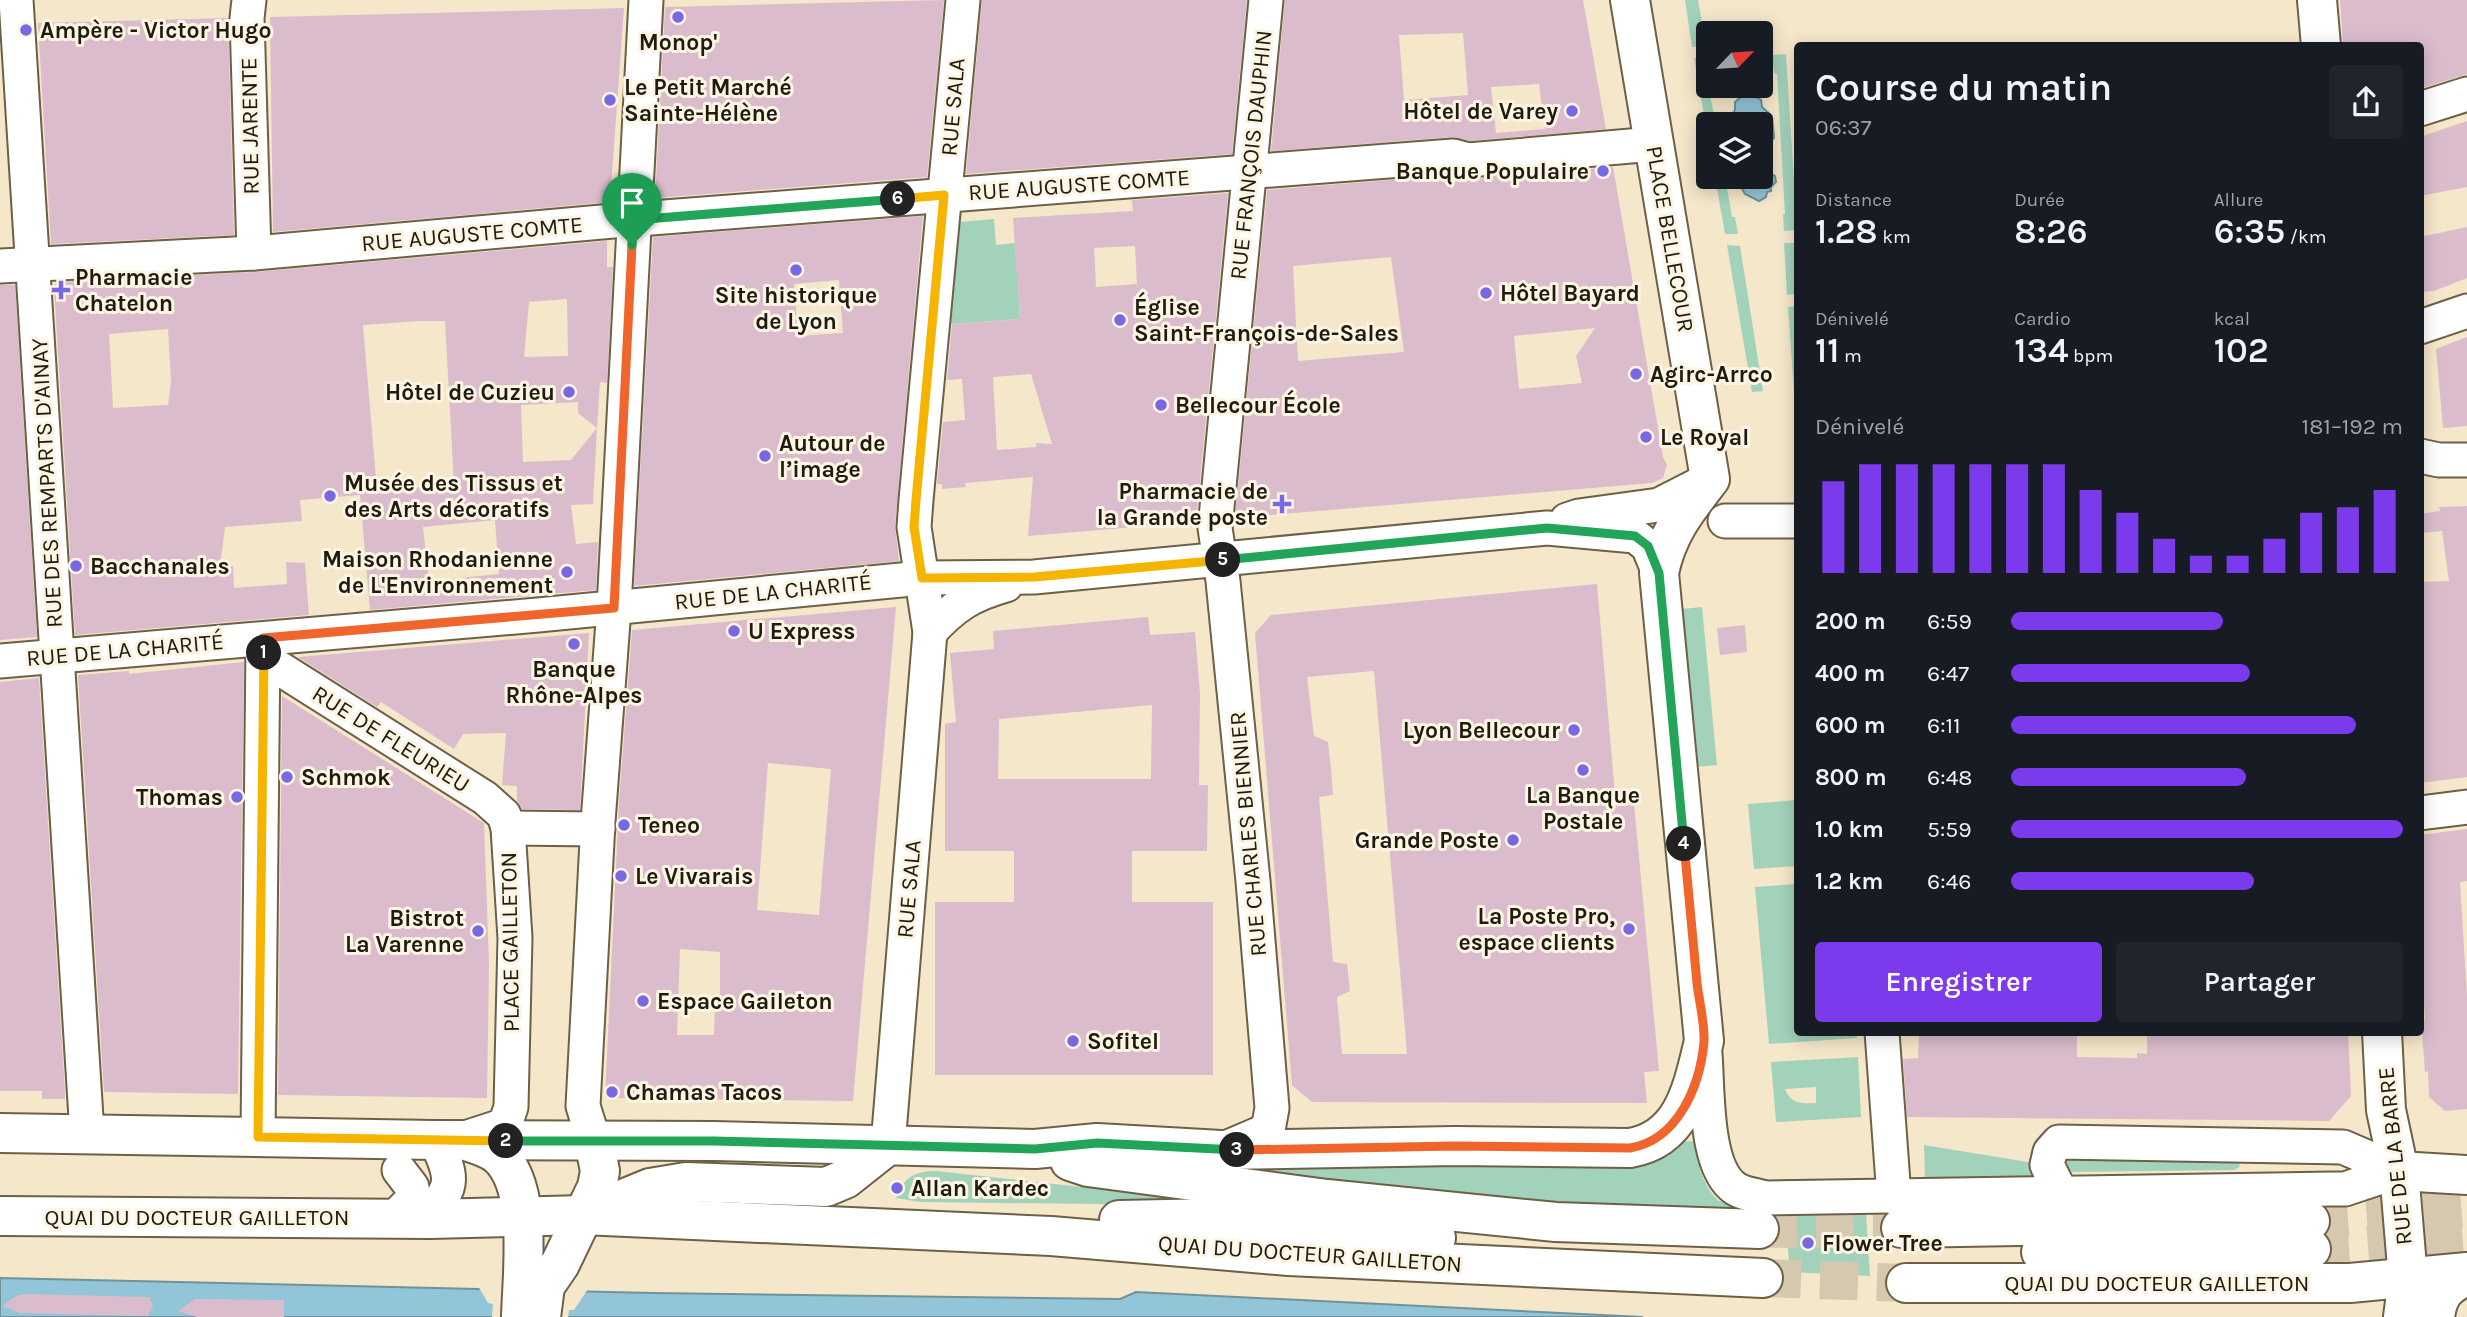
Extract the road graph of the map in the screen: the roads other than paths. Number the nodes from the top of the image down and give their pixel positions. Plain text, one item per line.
1 (16, 0) edge
2 (22, 0) edge
3 (249, 0) edge
4 (646, 0) edge
5 (963, 0) edge
6 (1266, 0) edge
7 (1630, 0) edge
8 (2317, 0) edge
9 (0, 1) edge
10 (2320, 42) edge
11 (2467, 94) edge
12 (2424, 108) edge
13 (1654, 144) junction
14 (1249, 172) junction
15 (944, 195) junction
16 (633, 220) junction
17 (254, 253) junction
18 (0, 266) edge
19 (33, 266) junction
20 (2467, 311) edge
21 (2424, 326) edge
22 (1710, 479) junction
23 (1725, 521) dead end
24 (1794, 522) edge
25 (1547, 528) junction
26 (1219, 560) junction
27 (1659, 573) junction
28 (1034, 577) junction
29 (922, 578) junction
30 (614, 608) junction
31 (930, 632) junction
32 (263, 648) junction
33 (57, 655) junction
34 (0, 661) edge
35 (2467, 807) edge
36 (2424, 812) edge
37 (508, 828) junction
38 (598, 829) junction
39 (1882, 1036) edge
40 (2382, 1036) edge
41 (1704, 1041) junction
42 (1272, 1108) junction
43 (588, 1123) junction
44 (0, 1133) edge
45 (87, 1134) junction
46 (258, 1137) junction
47 (448, 1140) junction
48 (888, 1145) junction
49 (2250, 1146) junction
50 (1035, 1149) junction
51 (1369, 1149) junction
52 (1221, 1150) junction
53 (399, 1170) dead end
54 (2399, 1171) junction
55 (2467, 1175) edge
56 (2249, 1192) junction
57 (2061, 1193) junction
58 (583, 1215) junction
59 (0, 1216) edge
60 (522, 1217) junction
61 (407, 1219) junction
62 (2310, 1235) tunnel mouth
63 (1901, 1240) junction
64 (2467, 1274) edge
65 (2408, 1279) junction
66 (2350, 1283) junction
67 (532, 1301) edge
68 (2388, 1317) edge
69 (2403, 1317) edge
70 (2422, 1317) edge
71 (2435, 1317) edge

1 - 2 street
1 - 9 street
1 - 19 street, RUE DES REMPARTS D'AINAY
3 - 17 street, RUE JARENTE
4 - 16 street
5 - 15 street, RUE SALA
6 - 14 street, RUE FRANÇOIS DAUPHIN
7 - 13 main road, PLACE BELLECOUR
8 - 10 main road
11 - 12 street
13 - 14 street, RUE AUGUSTE COMTE
13 - 22 main road, PLACE BELLECOUR
14 - 15 street, RUE AUGUSTE COMTE
14 - 26 street, RUE FRANÇOIS DAUPHIN
15 - 16 street, RUE AUGUSTE COMTE
15 - 29 street, RUE SALA
16 - 17 street, RUE AUGUSTE COMTE
16 - 30 street
17 - 19 street, RUE AUGUSTE COMTE
18 - 19 street, RUE AUGUSTE COMTE
19 - 33 street, RUE DES REMPARTS D'AINAY
20 - 21 street
22 - 25 street, RUE DE LA CHARITÉ
22 - 27 main road
23 - 24 street
25 - 26 street, RUE DE LA CHARITÉ
25 - 27 street, RUE DE LA CHARITÉ
26 - 28 street, RUE DE LA CHARITÉ
26 - 42 street, RUE CHARLES BIENNIER
27 - 41 main road
28 - 29 street, RUE DE LA CHARITÉ
28 - 31 street
29 - 30 street, RUE DE LA CHARITÉ
29 - 31 street, RUE SALA
30 - 32 street, RUE DE LA CHARITÉ
30 - 38 street
31 - 48 street, RUE SALA
32 - 33 street, RUE DE LA CHARITÉ
32 - 37 street, RUE DE FLEURIEU
32 - 46 street
33 - 34 street, RUE DE LA CHARITÉ
33 - 45 street, RUE DES REMPARTS D'AINAY
35 - 36 street
37 - 38 street, PLACE GAILLETON
37 - 47 street, PLACE GAILLETON
38 - 43 street
39 - 63 street
40 - 54 main road, RUE DE LA BARRE
41 - 51 main road, QUAI DU DOCTEUR GAILLETON
41 - 63 street, QUAI DU DOCTEUR GAILLETON
42 - 51 street
42 - 52 street
43 - 47 main road, QUAI DU DOCTEUR GAILLETON
43 - 48 main road, QUAI DU DOCTEUR GAILLETON
43 - 58 main road
44 - 45 main road, QUAI DU DOCTEUR GAILLETON
45 - 46 main road, QUAI DU DOCTEUR GAILLETON
46 - 47 main road, QUAI DU DOCTEUR GAILLETON
47 - 60 main road, QUAI DU DOCTEUR GAILLETON
47 - 61 street
48 - 50 main road, QUAI DU DOCTEUR GAILLETON
48 - 58 main road, QUAI DU DOCTEUR GAILLETON
49 - 54 street
49 - 56 street
49 - 57 street
50 - 52 main road, QUAI DU DOCTEUR GAILLETON
50 - 58 main road, QUAI DU DOCTEUR GAILLETON
51 - 52 main road, QUAI DU DOCTEUR GAILLETON
53 - 61 street
54 - 55 main road
54 - 56 street, QUAI DU DOCTEUR GAILLETON
54 - 65 main road, RUE DE LA BARRE
56 - 57 street, QUAI DU DOCTEUR GAILLETON
57 - 63 street, QUAI DU DOCTEUR GAILLETON
58 - 60 main road, QUAI DU DOCTEUR GAILLETON
58 - 67 main road
59 - 61 main road, QUAI DU DOCTEUR GAILLETON
60 - 61 main road, QUAI DU DOCTEUR GAILLETON
60 - 67 main road
62 - 63 main road, QUAI DU DOCTEUR GAILLETON
63 - 66 main road, QUAI DU DOCTEUR GAILLETON
64 - 65 main road, QUAI DU DOCTEUR GAILLETON
64 - 71 main road
65 - 66 main road, QUAI DU DOCTEUR GAILLETON
65 - 69 main road
65 - 70 main road
66 - 68 main road

